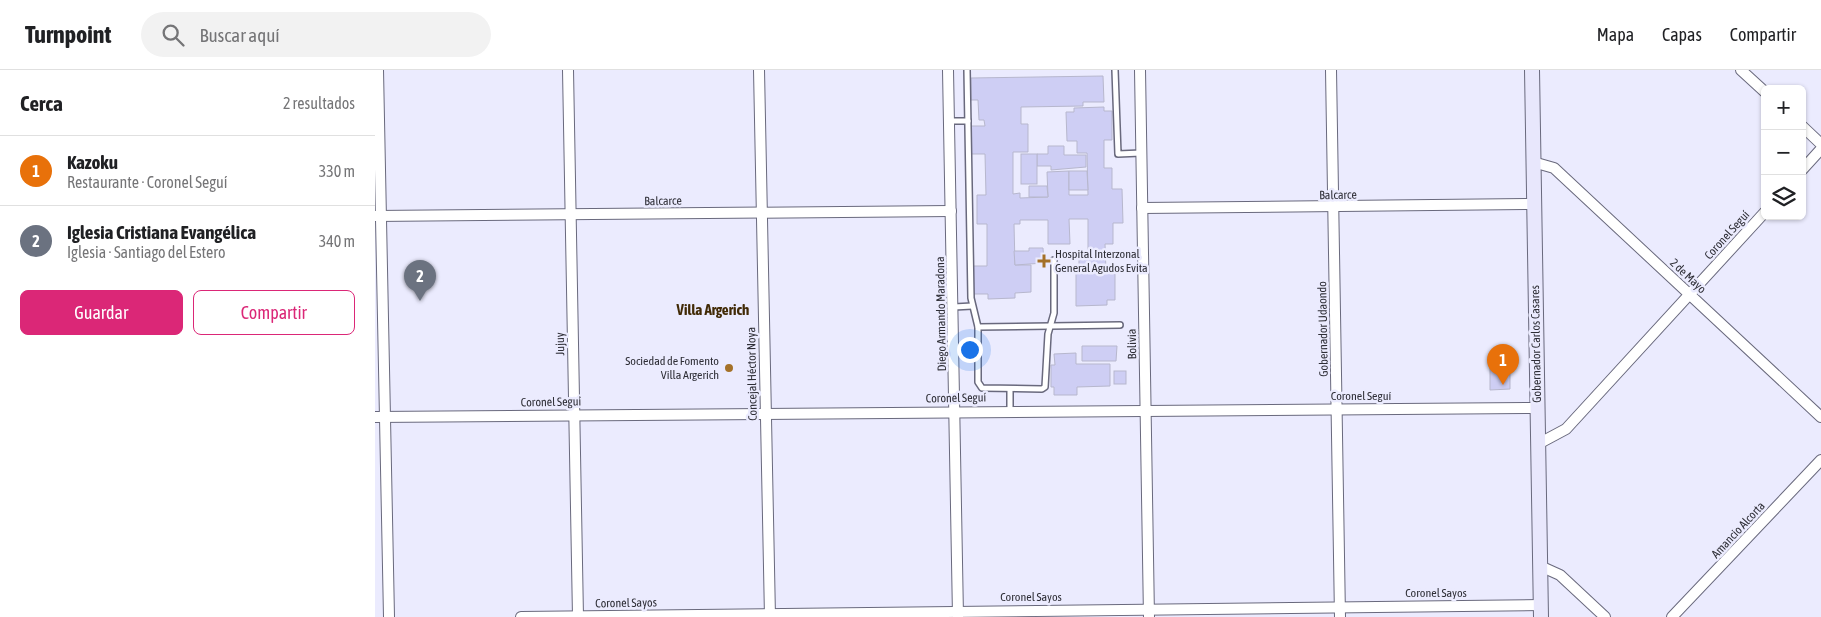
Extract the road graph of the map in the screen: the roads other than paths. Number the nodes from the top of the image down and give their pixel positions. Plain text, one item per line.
1 (378, 70) edge
2 (568, 70) edge
3 (759, 70) edge
4 (948, 70) edge
5 (967, 70) edge
6 (1115, 70) edge
7 (1140, 70) edge
8 (1331, 70) edge
9 (1532, 70) edge
10 (1747, 72) edge
11 (1761, 88) edge
12 (950, 121) junction
13 (968, 121) junction
14 (1806, 130) edge
15 (1821, 144) edge
16 (1821, 149) edge
17 (1141, 153) junction
18 (1533, 162) junction
19 (1806, 166) edge
20 (1534, 204) junction
21 (1142, 208) junction
22 (1333, 208) junction
23 (951, 211) junction
24 (761, 213) junction
25 (570, 215) junction
26 (378, 216) edge
27 (1761, 216) edge
28 (1054, 260) dead end
29 (1690, 294) junction
30 (972, 306) junction
31 (954, 307) junction
32 (1051, 324) junction
33 (1120, 324) dead end
34 (978, 327) junction
35 (1010, 390) junction
36 (1338, 408) junction
37 (1538, 408) junction
38 (1011, 410) junction
39 (1145, 410) junction
40 (955, 411) junction
41 (574, 414) junction
42 (766, 414) junction
43 (380, 417) edge
44 (1821, 417) edge
45 (1539, 444) junction
46 (1821, 460) edge
47 (1540, 566) junction
48 (1340, 606) junction
49 (1541, 611) edge
50 (1149, 613) edge
51 (958, 614) edge
52 (770, 615) edge
53 (578, 616) edge
54 (389, 617) edge
55 (521, 617) edge
56 (1341, 617) edge
57 (1605, 617) edge
58 (1672, 617) edge

1 - 26 street
2 - 25 street, Jujuy
3 - 24 street, Concejal Héctor Noya
4 - 12 street, Diego Armando Maradona
5 - 13 lane
6 - 17 lane
7 - 17 street, Bolivia
8 - 22 street, Gobernador Udaondo
9 - 18 street, Gobernador Carlos Casares
10 - 11 street
12 - 13 lane
12 - 23 street, Diego Armando Maradona
13 - 30 lane
14 - 15 street
16 - 19 street
17 - 21 street, Bolivia
18 - 20 street, Gobernador Carlos Casares
18 - 29 street, 2 de Mayo
20 - 22 street, Balcarce
20 - 37 street, Gobernador Carlos Casares
21 - 22 street, Balcarce
21 - 39 street, Bolivia
22 - 36 street, Gobernador Udaondo
23 - 24 street, Balcarce
23 - 31 street, Diego Armando Maradona
24 - 25 street, Balcarce
24 - 42 street, Concejal Héctor Noya
25 - 26 street, Balcarce
25 - 41 street, Jujuy
26 - 43 street
27 - 29 street, Coronel Seguí
28 - 32 lane
29 - 44 street, 2 de Mayo
29 - 45 street, Coronel Seguí
30 - 31 lane
30 - 34 lane
31 - 40 street, Diego Armando Maradona
32 - 33 lane
32 - 34 lane
32 - 35 lane
34 - 35 lane
35 - 38 lane
36 - 37 street, Coronel Seguí
36 - 39 street, Coronel Seguí
36 - 48 street, Gobernador Udaondo
37 - 45 street, Gobernador Carlos Casares
38 - 39 street, Coronel Seguí
38 - 40 street, Coronel Seguí
39 - 50 street, Bolivia
40 - 42 street, Coronel Seguí
40 - 51 street, Diego Armando Maradona
41 - 42 street, Coronel Seguí
41 - 43 street, Coronel Seguí
41 - 53 street, Jujuy
42 - 52 street, Concejal Héctor Noya
43 - 54 street
45 - 47 street, Gobernador Carlos Casares
46 - 58 street, Amancio Alcorta
47 - 49 street, Gobernador Carlos Casares
47 - 57 street
48 - 49 street, Coronel Sayos
48 - 50 street, Coronel Sayos
48 - 56 street, Gobernador Udaondo
50 - 51 street, Coronel Sayos
51 - 52 street, Coronel Sayos
52 - 53 street, Coronel Sayos
53 - 55 street, Coronel Sayos

